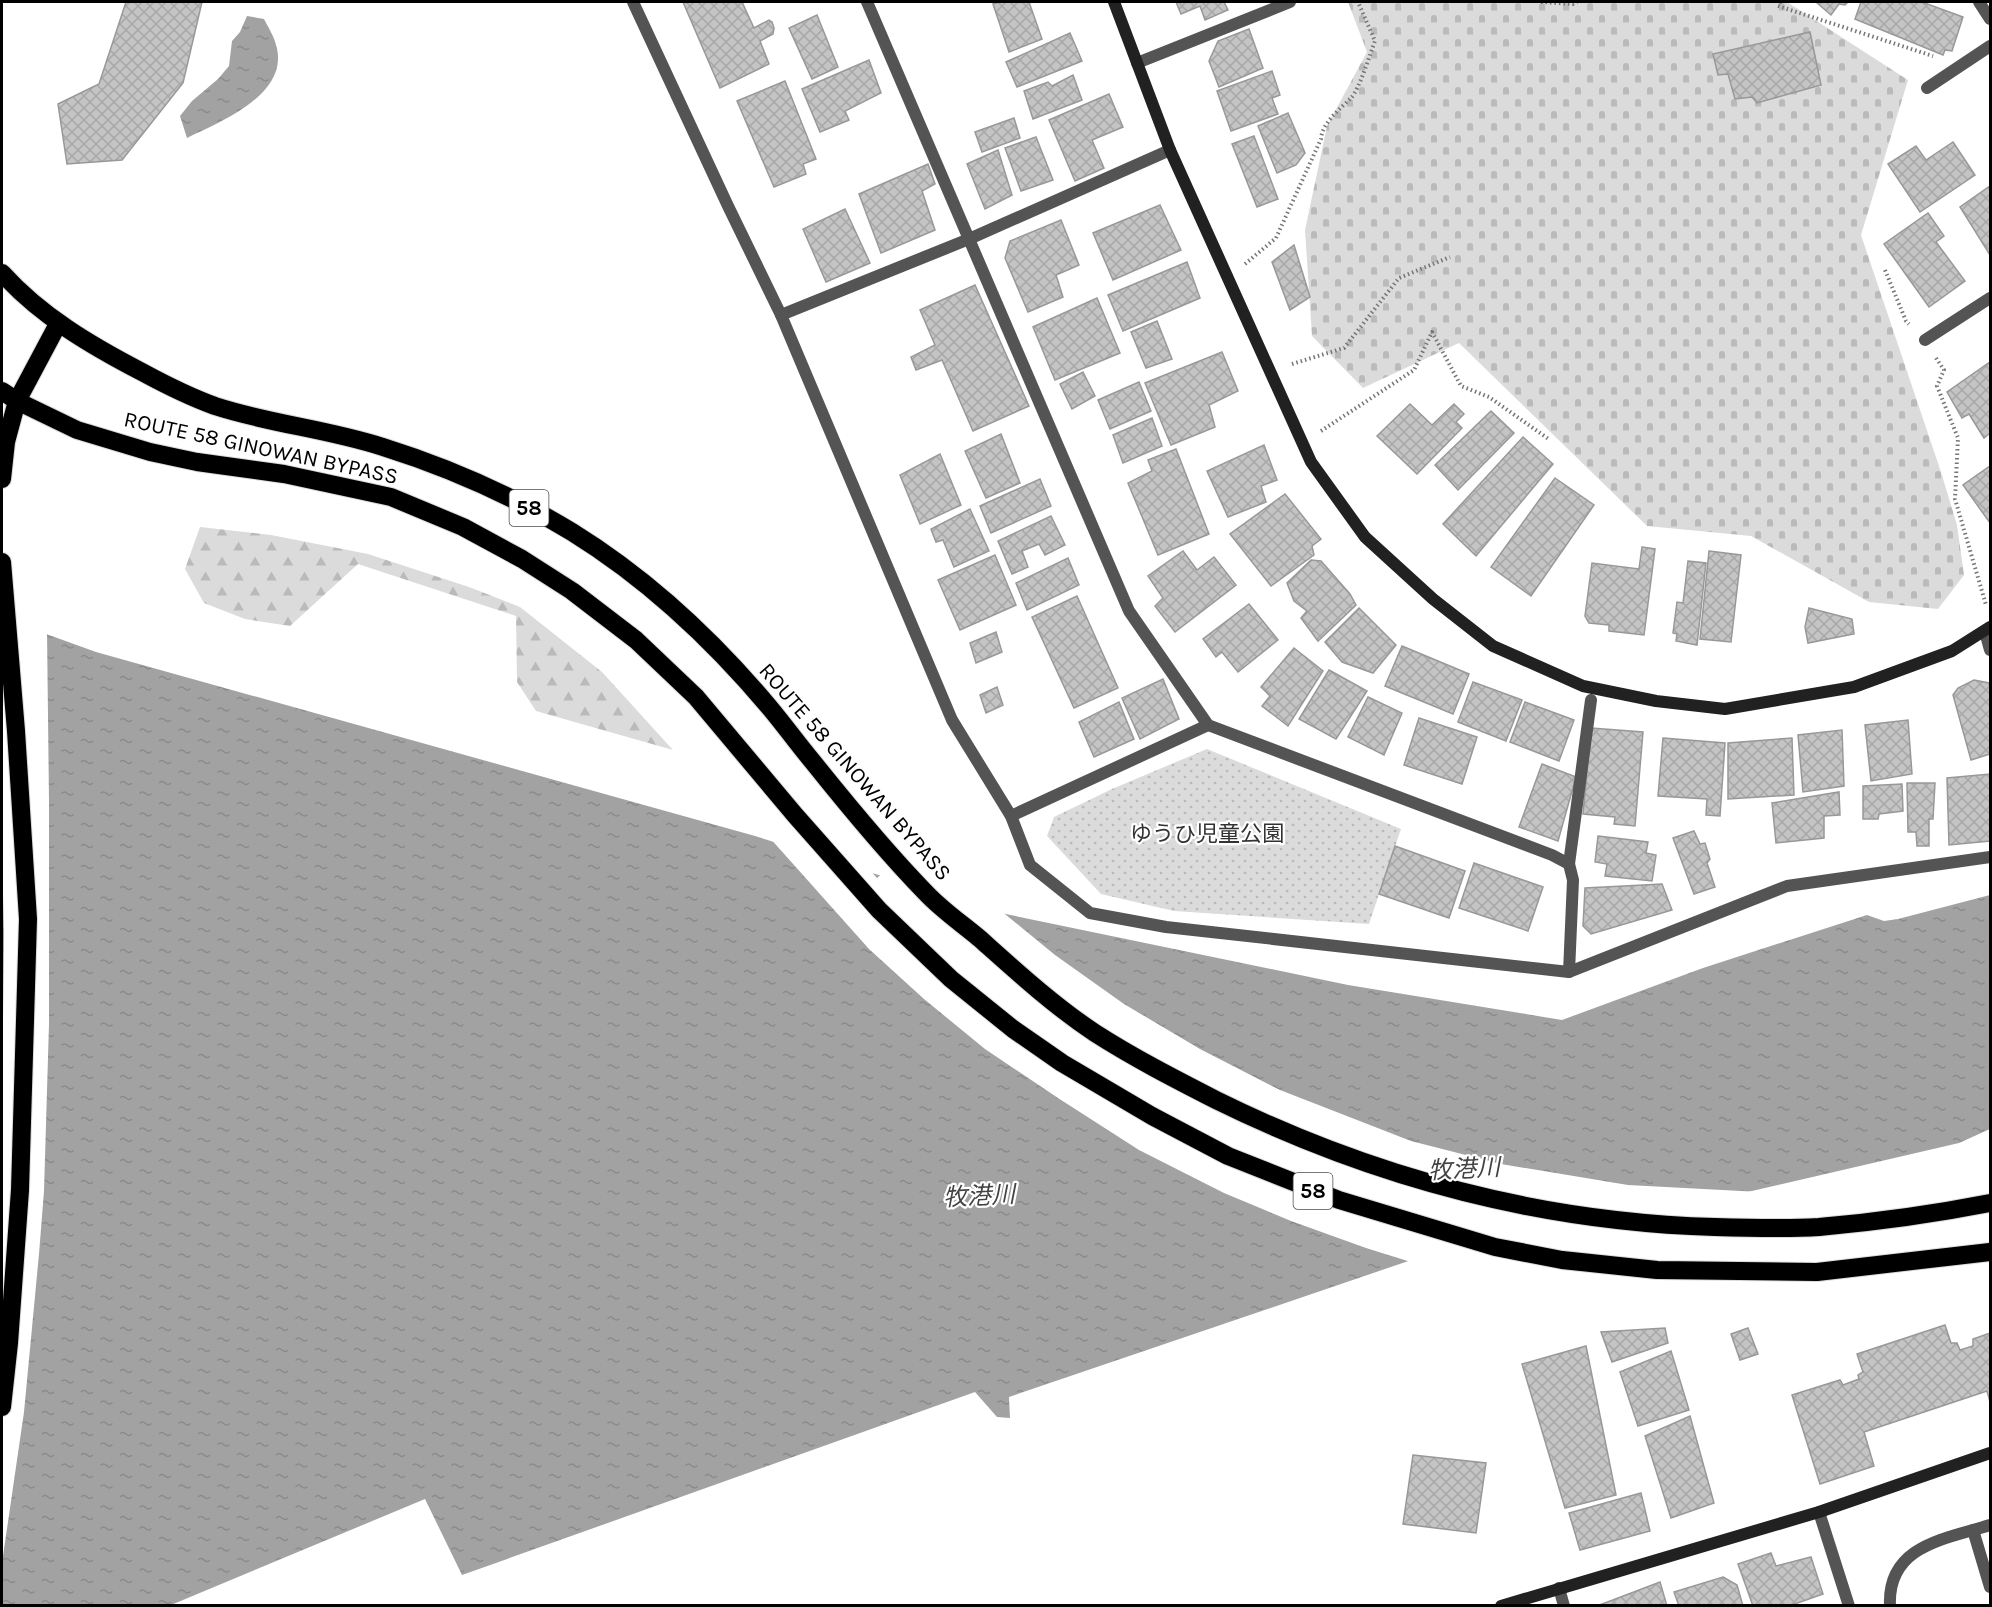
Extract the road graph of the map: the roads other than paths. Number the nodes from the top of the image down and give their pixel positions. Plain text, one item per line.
1 (633, 2) edge
2 (867, 2) edge
3 (1114, 2) edge
4 (1290, 2) edge
5 (1979, 2) edge
6 (1990, 19) edge
7 (1990, 46) edge
8 (1137, 63) junction
9 (1927, 88) dead end
10 (1170, 150) junction
11 (969, 239) junction
12 (2, 273) edge
13 (1990, 298) edge
14 (781, 315) junction
15 (58, 324) junction
16 (1924, 340) road end
17 (2, 391) edge
18 (17, 401) junction
19 (2, 479) edge
20 (2, 562) edge
21 (1988, 629) edge
22 (1990, 650) edge
23 (1591, 700) dead end
24 (1208, 724) junction
25 (1011, 816) junction
26 (1990, 857) edge
27 (1569, 864) junction
28 (1569, 972) junction
29 (1990, 1203) edge
30 (1990, 1252) edge
31 (2, 1407) edge
32 (1990, 1453) edge
33 (1819, 1512) junction
34 (1990, 1525) edge
35 (1973, 1530) junction
36 (1990, 1587) edge
37 (1559, 1588) junction
38 (1501, 1605) edge
39 (1564, 1605) edge
40 (1849, 1605) edge
41 (1890, 1605) edge

1 - 14 street
2 - 11 street
3 - 8 street
4 - 8 street
5 - 6 street
7 - 9 street
8 - 10 street
10 - 11 street
10 - 21 street
11 - 14 street
11 - 24 street
12 - 15 highway, ROUTE 58 GINOWAN BYPASS / 58
13 - 16 street
14 - 25 street
15 - 18 highway
15 - 29 highway, ROUTE 58 GINOWAN BYPASS / 58
17 - 18 highway, ROUTE 58 GINOWAN BYPASS / 58
18 - 19 highway
18 - 30 highway, ROUTE 58 GINOWAN BYPASS / 58
20 - 31 highway
21 - 22 street
23 - 27 street
24 - 25 street
24 - 27 street
25 - 28 street
26 - 28 street
27 - 28 street
32 - 33 street
33 - 37 street
33 - 40 street
34 - 35 street
35 - 36 street
35 - 41 street
37 - 38 street
37 - 39 street

